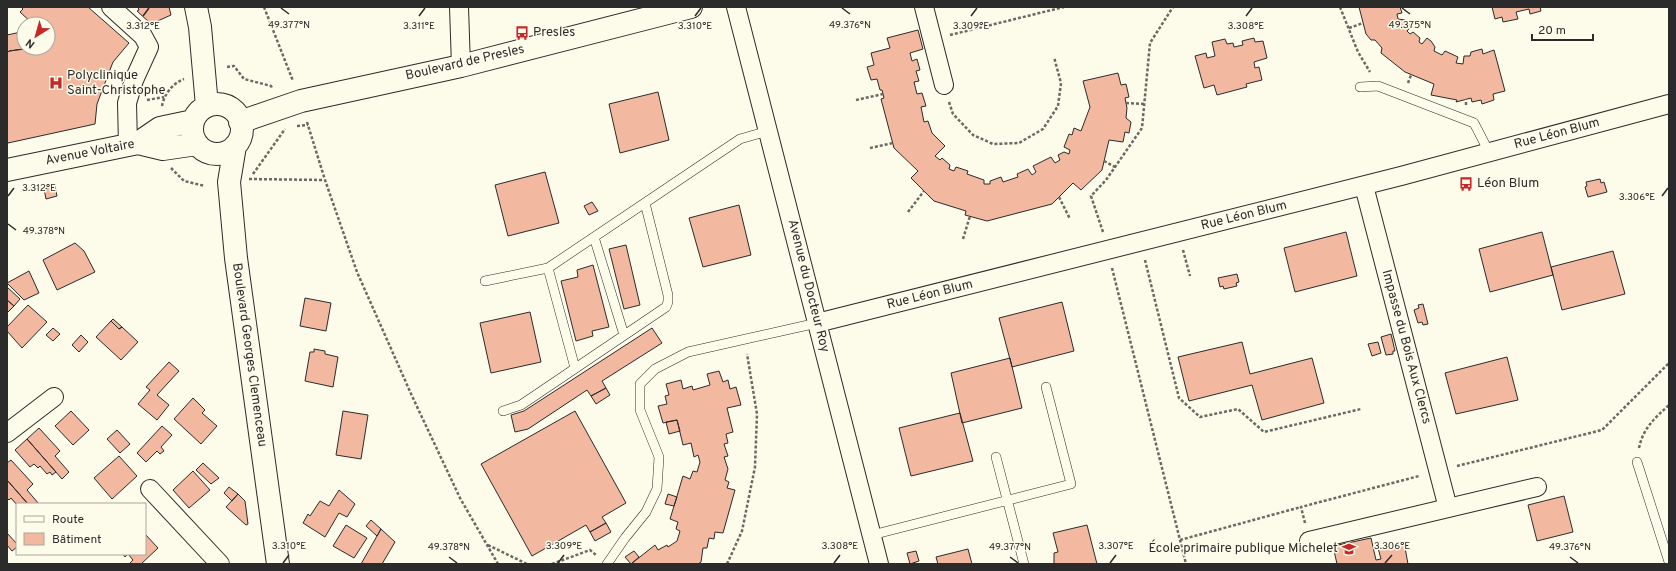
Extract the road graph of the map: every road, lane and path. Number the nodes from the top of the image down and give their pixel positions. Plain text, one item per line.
1 (111, 7) edge
2 (264, 7) edge
3 (459, 7) edge
4 (691, 7) edge
5 (736, 7) edge
6 (924, 7) edge
7 (1064, 7) edge
8 (1173, 7) edge
9 (1340, 7) edge
10 (198, 17) edge
11 (1364, 23) dead end
12 (1349, 28) junction
13 (932, 40) junction
14 (1054, 57) dead end
15 (461, 66) junction
16 (227, 67) dead end
17 (190, 77) dead end
18 (944, 85) joint
19 (1378, 86) junction
20 (1360, 87) dead end
21 (273, 90) dead end
22 (883, 94) dead end
23 (856, 100) dead end
24 (301, 101) junction
25 (1126, 103) dead end
26 (1144, 104) junction
27 (1669, 104) edge
28 (161, 110) dead end
29 (208, 111) junction
30 (240, 122) junction
31 (286, 127) dead end
32 (768, 131) junction
33 (893, 143) dead end
34 (133, 144) junction
35 (235, 146) junction
36 (204, 148) junction
37 (870, 148) dead end
38 (1490, 152) junction
39 (1104, 161) dead end
40 (168, 162) dead end
41 (1115, 167) junction
42 (7, 170) edge
43 (325, 180) junction
44 (229, 182) junction
45 (205, 186) dead end
46 (1364, 186) junction
47 (924, 192) dead end
48 (1059, 197) dead end
49 (645, 203) junction
50 (908, 212) dead end
51 (970, 216) dead end
52 (1070, 219) dead end
53 (1178, 232) junction
54 (594, 237) junction
55 (963, 239) dead end
56 (1140, 242) junction
57 (1108, 250) junction
58 (548, 268) junction
59 (1190, 276) dead end
60 (485, 281) dead end
61 (818, 323) junction
62 (624, 335) junction
63 (744, 340) junction
64 (1669, 363) edge
65 (575, 368) junction
66 (1046, 387) dead end
67 (54, 397) dead end
68 (1669, 405) edge
69 (1362, 409) dead end
70 (503, 410) dead end
71 (7, 433) edge
72 (996, 457) dead end
73 (1637, 462) joint
74 (1438, 471) junction
75 (1537, 487) dead end
76 (150, 489) dead end
77 (1007, 500) junction
78 (1300, 508) junction
79 (1448, 508) junction
80 (872, 535) junction
81 (1180, 540) junction
82 (1309, 541) joint
83 (487, 545) junction
84 (1669, 562) edge
85 (220, 564) edge
86 (278, 564) edge
87 (498, 564) edge
88 (527, 564) edge
89 (552, 564) edge
90 (607, 564) edge
91 (727, 564) edge
92 (879, 564) edge
93 (1024, 564) edge
94 (1186, 564) edge

1 - 34 street
2 - 24 path
3 - 15 street
4 - 15 street, Boulevard de Presles
5 - 32 street, Avenue du Docteur Roy
6 - 13 street
7 - 13 path
8 - 26 path
9 - 12 path
10 - 29 street
11 - 12 path
12 - 19 path
13 - 18 street
14 - 18 path
15 - 24 street, Boulevard de Presles
16 - 21 path
17 - 28 path
19 - 20 lane
19 - 38 lane
22 - 23 path
24 - 30 street, Boulevard de Presles
24 - 43 path
25 - 26 path
26 - 41 path
27 - 38 street, Rue Léon Blum
29 - 30 street
29 - 34 street
29 - 36 street
30 - 35 street
31 - 43 path
32 - 49 lane
32 - 61 street, Avenue du Docteur Roy
33 - 37 path
34 - 36 street, Avenue Voltaire
34 - 42 street, Avenue Voltaire
35 - 36 street
35 - 44 street, Boulevard Georges Clemenceau
36 - 44 street
38 - 46 street, Rue Léon Blum
39 - 41 path
40 - 45 path
41 - 57 path
43 - 83 path
44 - 86 street, Boulevard Georges Clemenceau
46 - 53 street, Rue Léon Blum
46 - 74 street, Impasse du Bois Aux Clercs
47 - 50 path
48 - 52 path
49 - 54 lane
49 - 62 lane
51 - 55 path
53 - 56 street, Rue Léon Blum
53 - 59 path
54 - 58 lane
54 - 62 lane
56 - 57 street, Rue Léon Blum
56 - 69 path
57 - 61 street, Rue Léon Blum
57 - 81 path
58 - 60 lane
58 - 65 lane
61 - 63 lane
61 - 80 street, Avenue du Docteur Roy
62 - 65 lane
63 - 90 lane
63 - 91 path
64 - 74 path
65 - 70 lane
66 - 77 lane
67 - 71 street
68 - 73 path
72 - 77 lane
73 - 84 lane
74 - 78 path
74 - 79 street, Impasse du Bois Aux Clercs
75 - 79 street
76 - 85 street
77 - 80 lane
77 - 93 lane
78 - 81 path
78 - 82 path
79 - 82 street
80 - 92 street, Avenue du Docteur Roy
81 - 94 path
83 - 87 path
83 - 88 path
89 - 90 path

